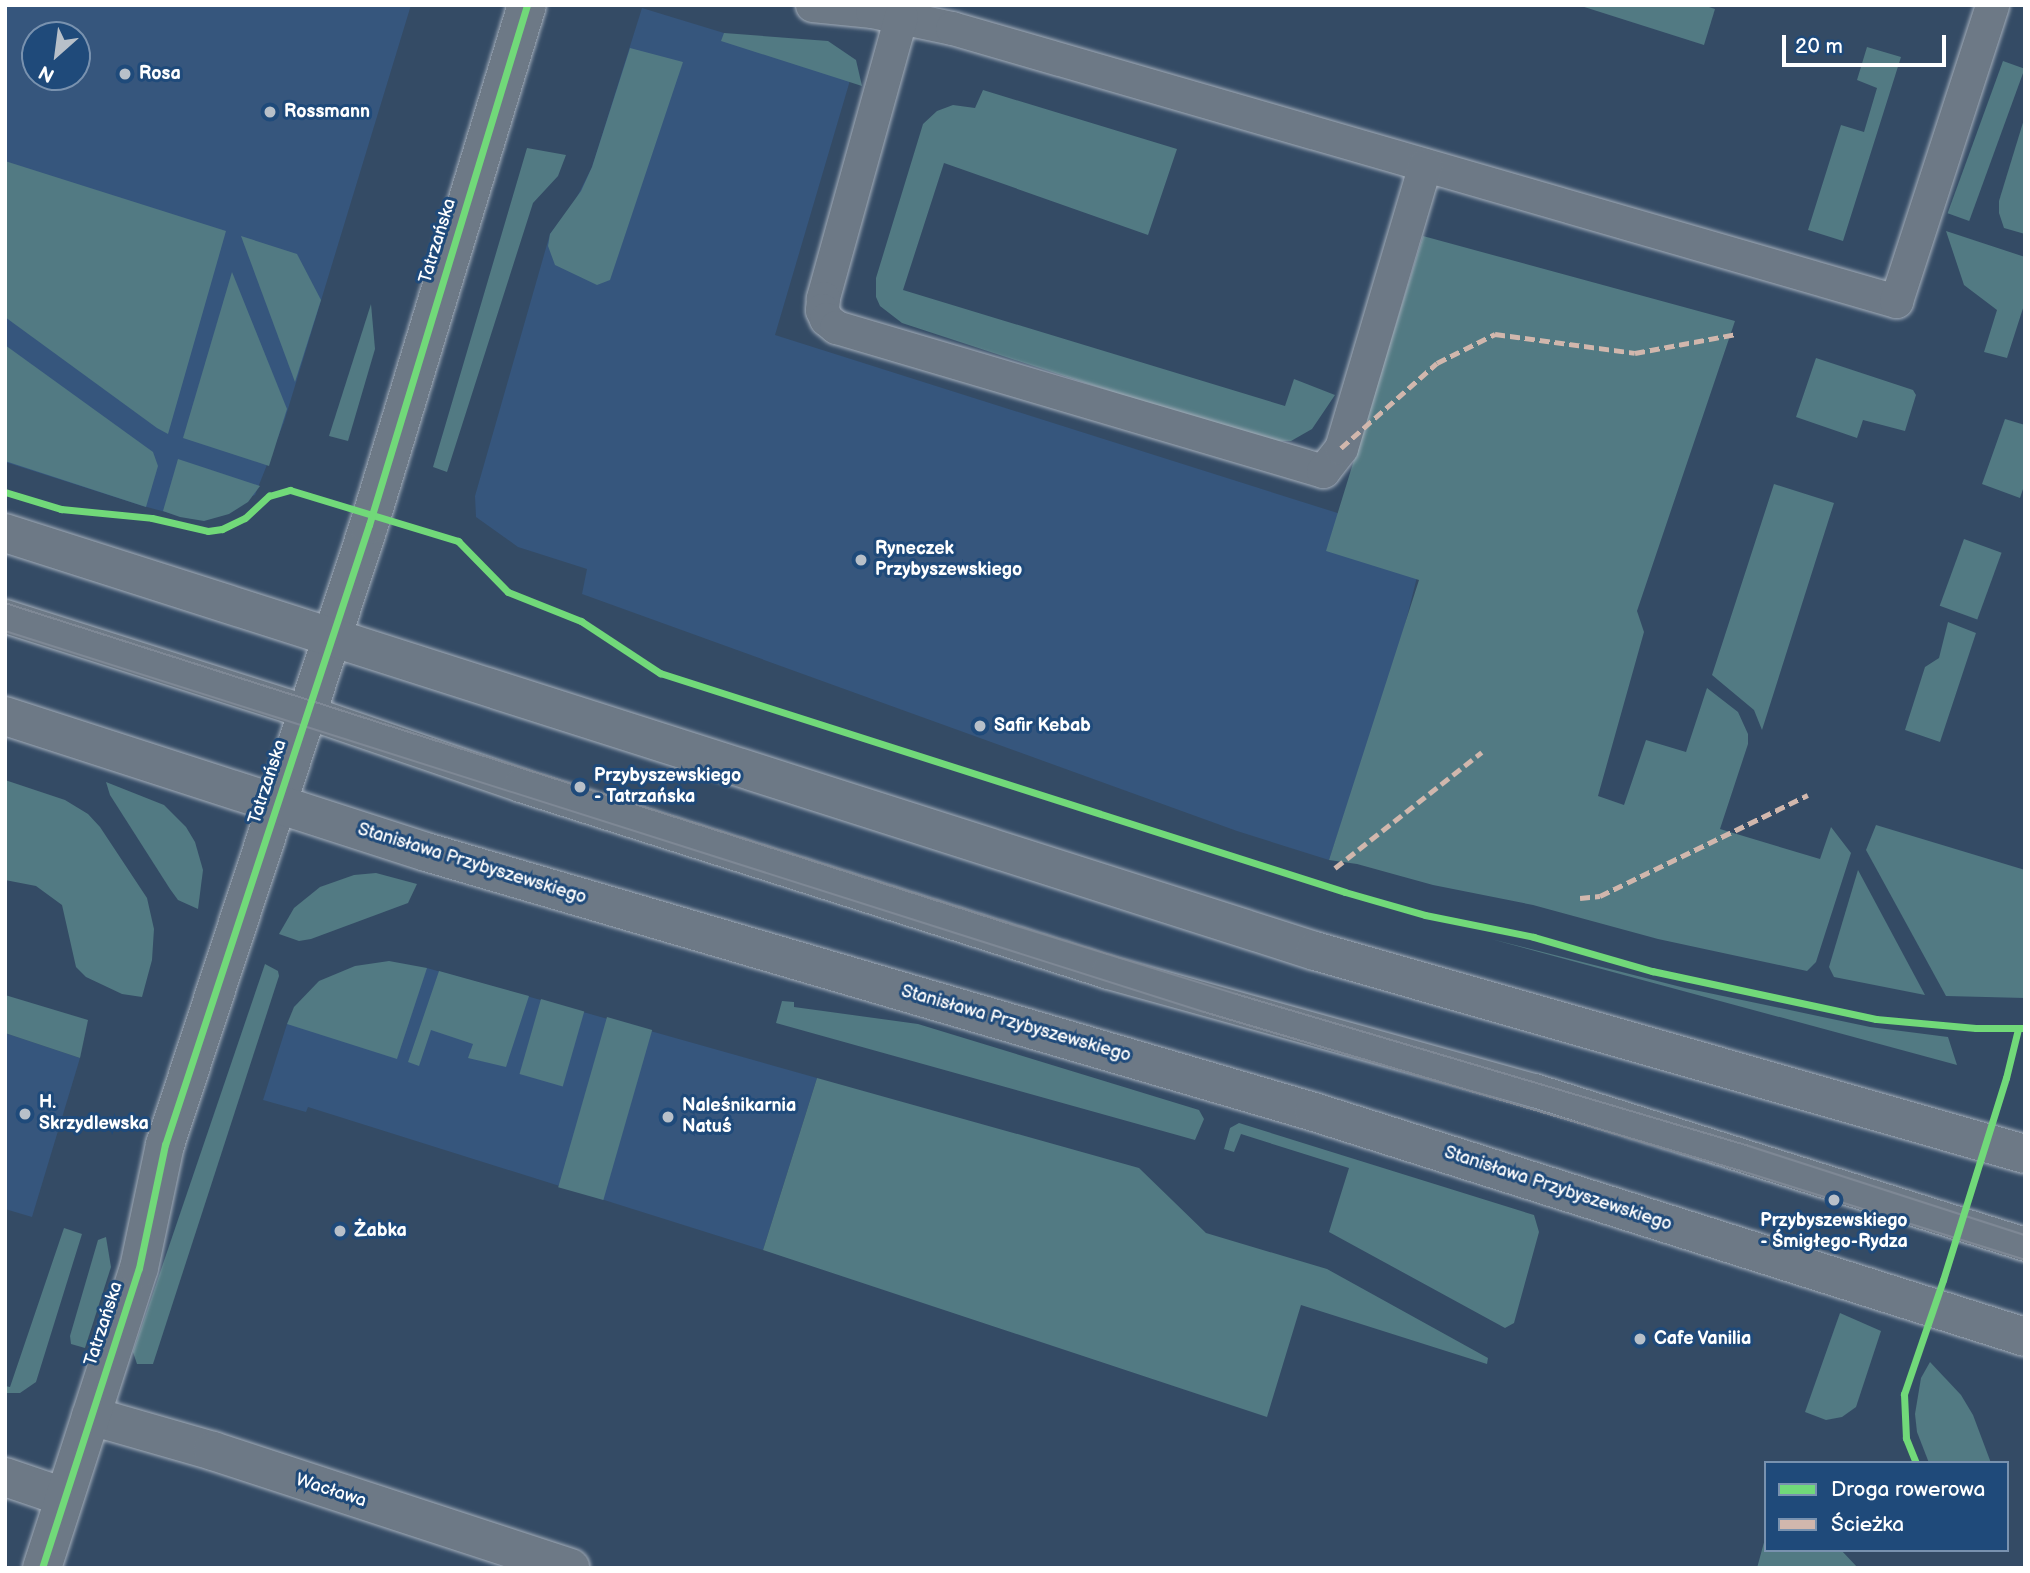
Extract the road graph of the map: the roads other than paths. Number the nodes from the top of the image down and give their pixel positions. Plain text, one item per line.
1 (527, 5) edge
2 (812, 5) edge
3 (1992, 5) edge
4 (901, 16) junction
5 (1425, 165) junction
6 (5, 533) edge
7 (5, 616) edge
8 (331, 638) junction
9 (307, 712) junction
10 (5, 716) edge
11 (277, 805) junction
12 (2025, 1154) edge
13 (2025, 1244) edge
14 (2025, 1337) edge
15 (91, 1416) junction
16 (5, 1477) edge
17 (65, 1497) junction
18 (42, 1568) edge
19 (570, 1568) edge

1 - 8 main road, Tatrzańska
2 - 4 lane
3 - 5 lane
4 - 5 lane
4 - 5 lane
6 - 8 main road
7 - 9 lane
8 - 9 main road, Tatrzańska
8 - 12 main road
9 - 11 main road, Tatrzańska
9 - 13 lane
10 - 11 main road, Stanisława Przybyszewskiego
11 - 14 main road, Stanisława Przybyszewskiego
11 - 15 main road, Tatrzańska
15 - 17 main road, Tatrzańska
15 - 19 main road, Wacława
16 - 17 main road
17 - 18 main road, Tatrzańska

